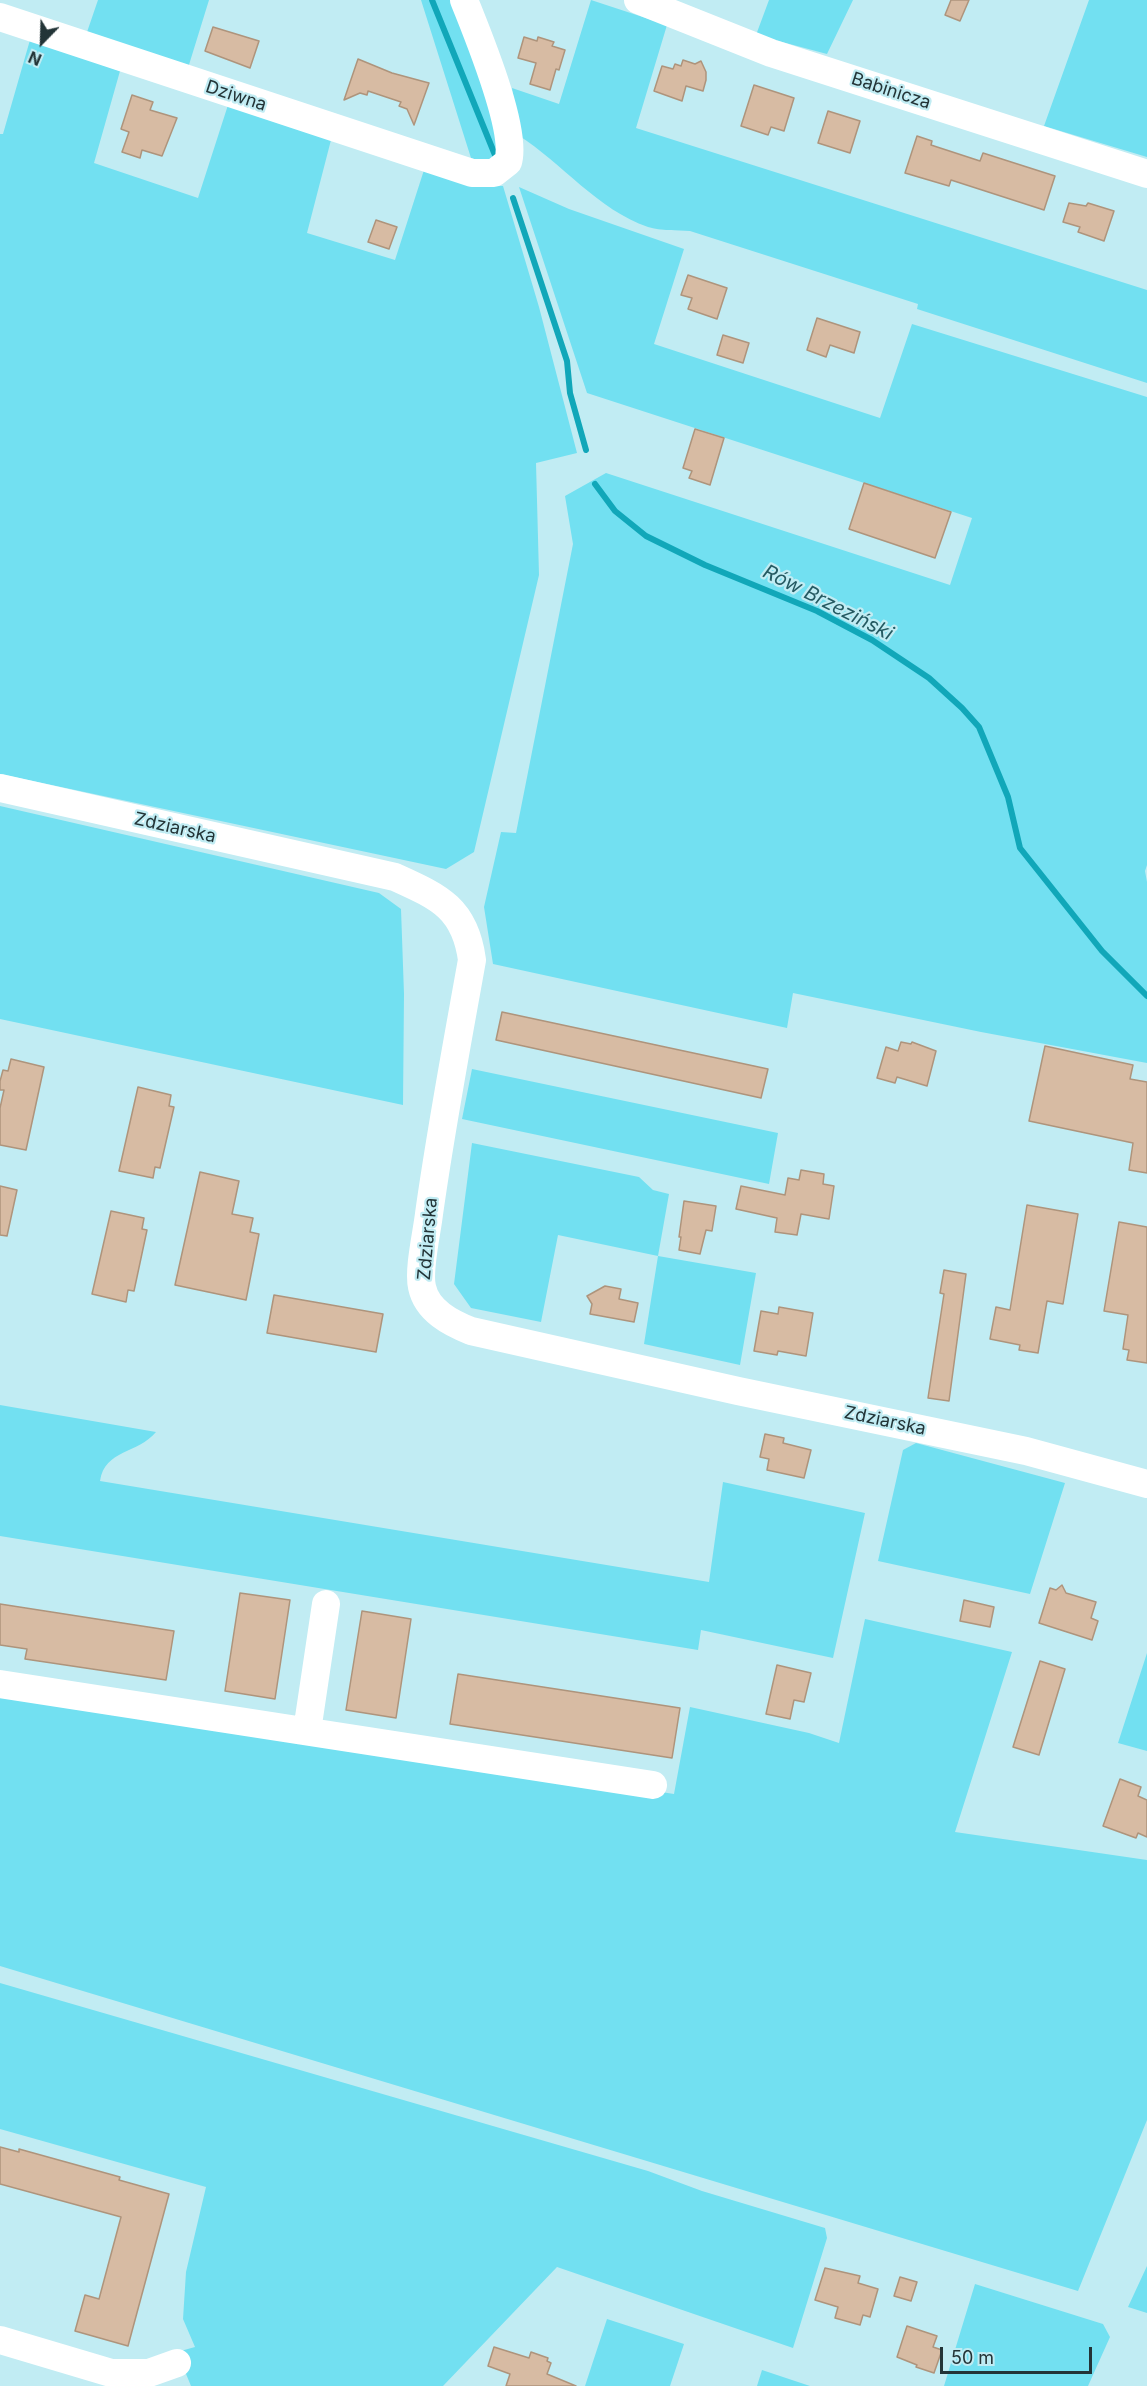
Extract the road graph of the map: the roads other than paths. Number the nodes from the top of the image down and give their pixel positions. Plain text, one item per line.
1 (464, 0) edge
2 (638, 0) edge
3 (0, 17) edge
4 (1147, 174) edge
5 (0, 788) edge
6 (1147, 1484) edge
7 (326, 1604) dead end
8 (0, 1684) edge
9 (307, 1731) junction
10 (653, 1785) dead end
11 (0, 2340) edge
12 (177, 2363) dead end

1 - 3 street, Dziwna
2 - 4 street, Babinicza
5 - 6 street, Zdziarska
7 - 9 street
8 - 9 street
9 - 10 street
11 - 12 street

